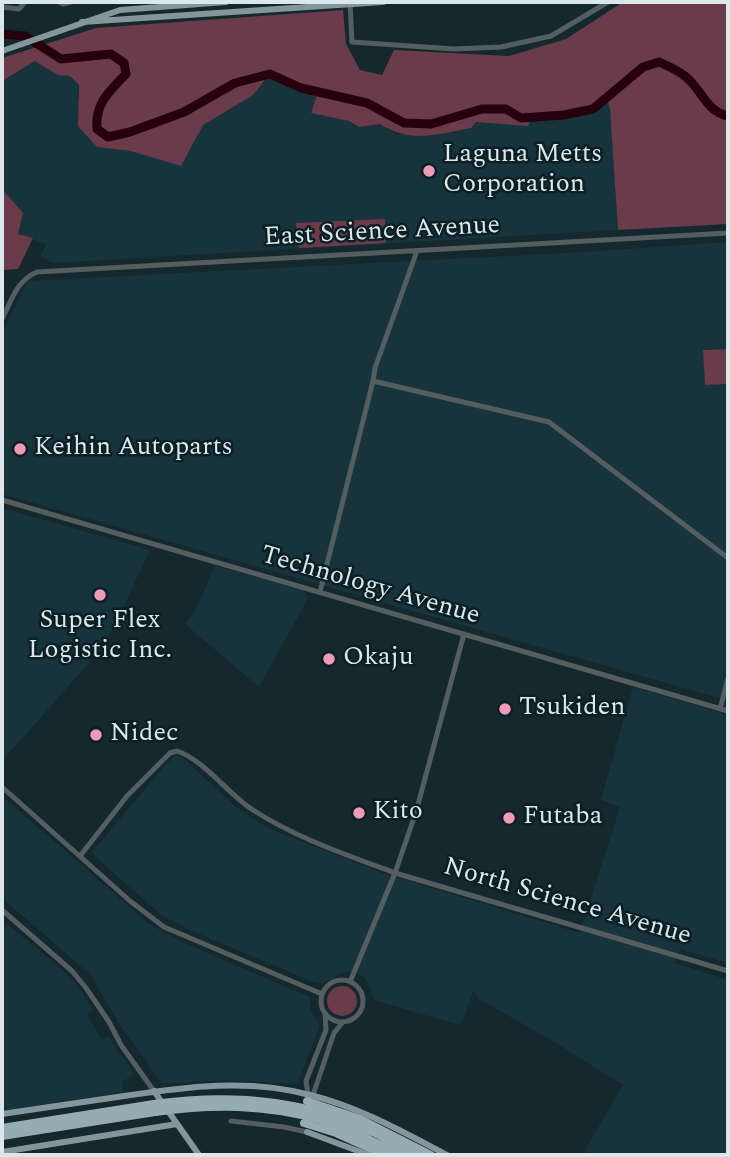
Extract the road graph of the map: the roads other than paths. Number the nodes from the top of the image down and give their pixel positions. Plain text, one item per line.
1 (25, 2) edge
2 (59, 2) edge
3 (71, 2) edge
4 (226, 2) edge
5 (383, 2) edge
6 (608, 2) edge
7 (350, 3) edge
8 (2, 7) edge
9 (82, 22) junction
10 (3, 51) edge
11 (728, 233) edge
12 (417, 251) junction
13 (2, 319) edge
14 (373, 381) junction
15 (2, 500) edge
16 (728, 558) edge
17 (320, 592) junction
18 (464, 634) junction
19 (728, 678) edge
20 (720, 709) junction
21 (728, 711) edge
22 (2, 788) edge
23 (80, 856) junction
24 (395, 873) junction
25 (2, 910) edge
26 (728, 971) edge
27 (350, 982) junction
28 (322, 993) junction
29 (324, 1013) junction
30 (343, 1022) junction
31 (154, 1091) junction
32 (310, 1098) junction
33 (154, 1108) junction
34 (2, 1114) edge
35 (322, 1117) junction
36 (231, 1121) dead end
37 (177, 1124) junction
38 (307, 1127) junction
39 (2, 1128) edge
40 (2, 1136) edge
41 (2, 1152) edge
42 (198, 1155) edge
43 (369, 1155) edge
44 (385, 1155) edge
45 (401, 1155) edge
46 (416, 1155) edge
47 (431, 1155) edge
48 (447, 1155) edge

1 - 8 street
2 - 3 street
4 - 9 main road
5 - 7 main road
6 - 7 street
7 - 9 main road
9 - 10 main road
11 - 12 street, East Science Avenue
12 - 13 street, East Science Avenue
12 - 14 street
14 - 16 street
14 - 17 street
15 - 17 street, Technology Avenue
17 - 18 street, Technology Avenue
18 - 20 street, Technology Avenue
18 - 24 street
19 - 20 street
20 - 21 street, Technology Avenue
22 - 23 street
23 - 24 street, North Science Avenue
23 - 28 street
24 - 26 street, North Science Avenue
24 - 27 street
25 - 31 street
27 - 28 street
27 - 30 street
28 - 29 street
29 - 30 street
29 - 32 street
30 - 32 street
31 - 32 main road
31 - 34 main road
31 - 37 main road
32 - 38 main road
32 - 47 highway
32 - 48 main road
33 - 35 highway, bridge
33 - 39 highway
33 - 40 highway
35 - 45 highway
35 - 46 highway
36 - 38 street
37 - 41 main road
37 - 42 main road
38 - 43 main road
38 - 44 highway

